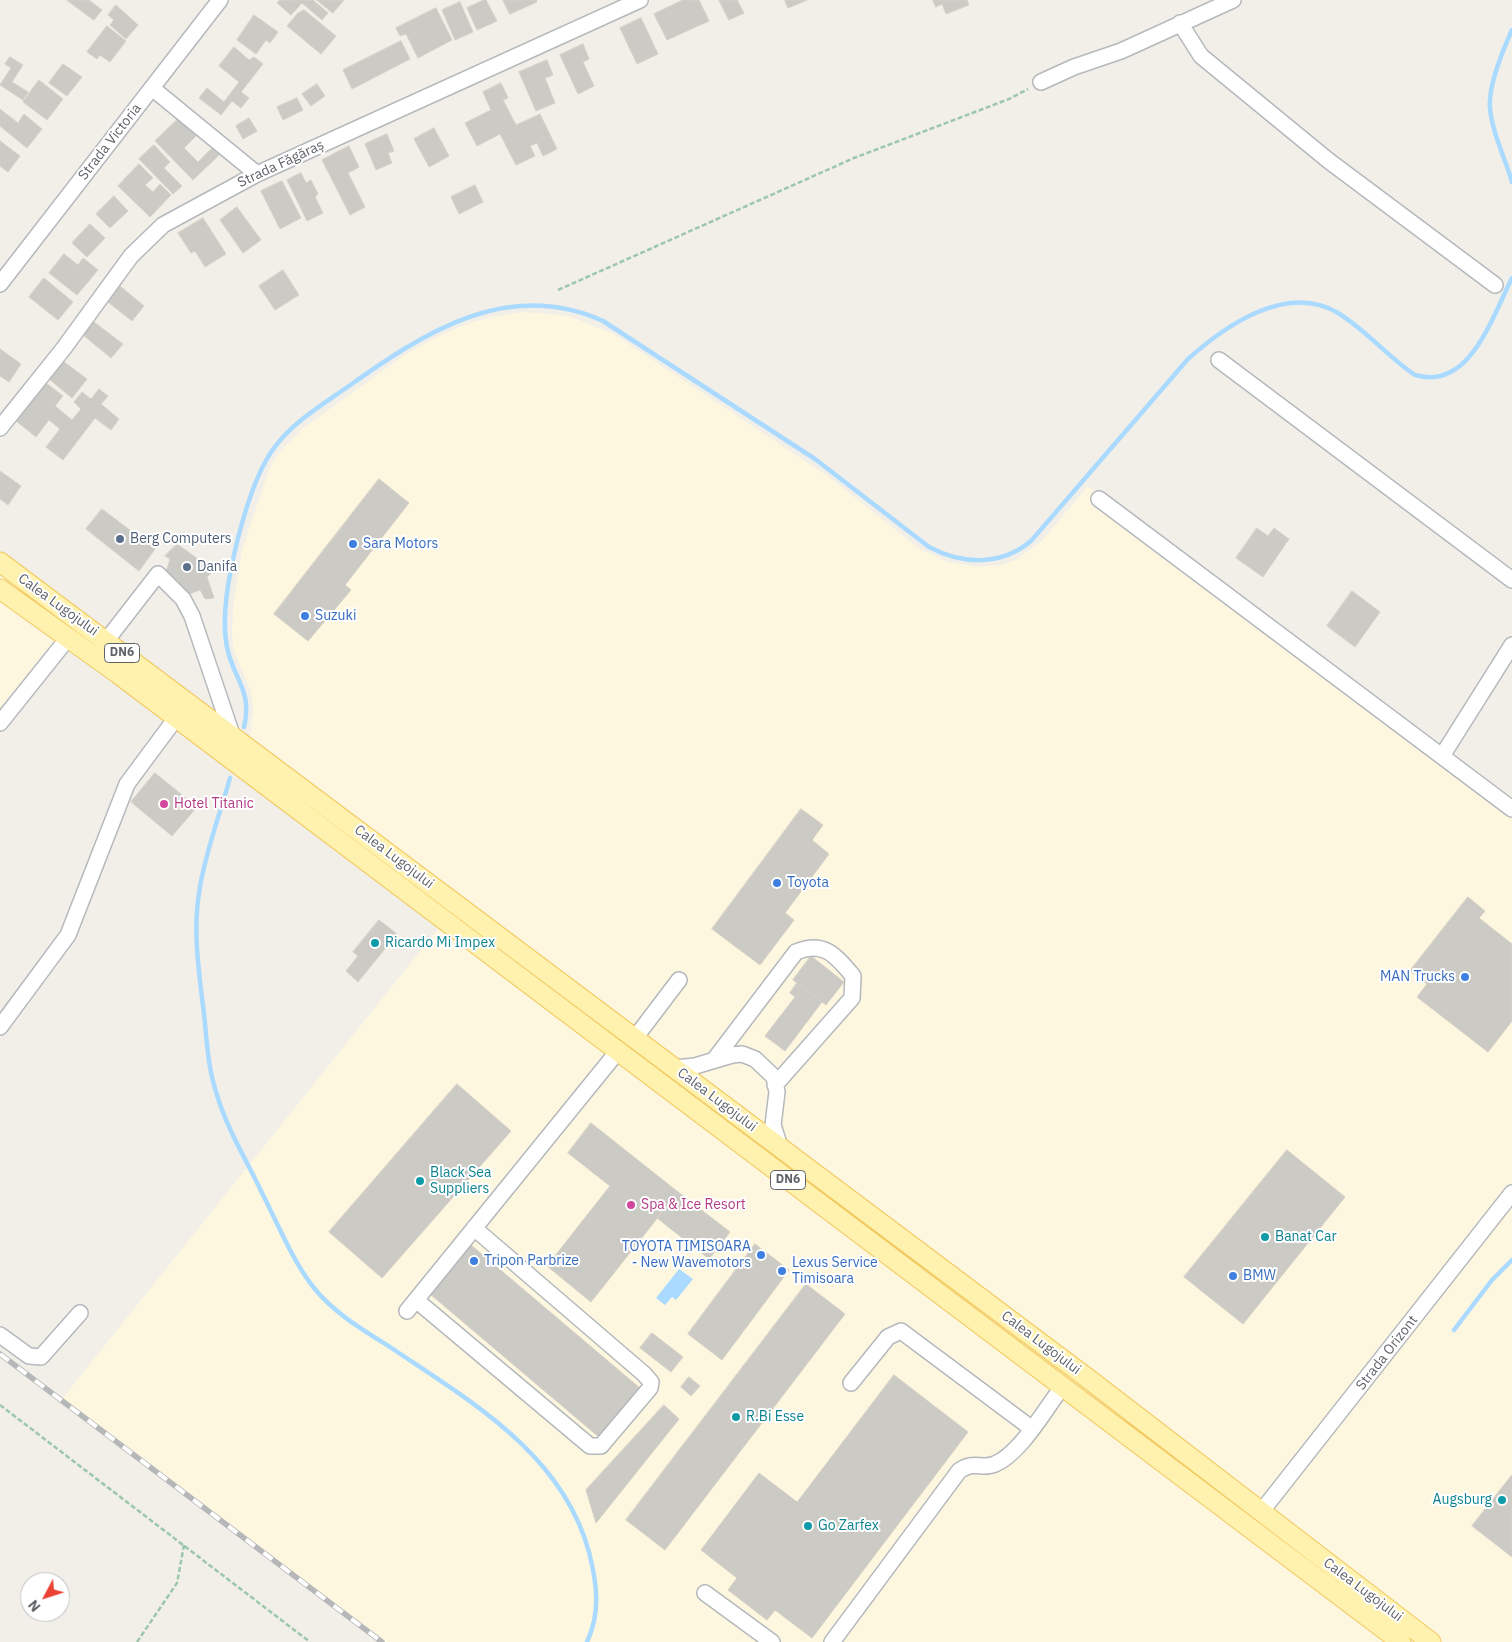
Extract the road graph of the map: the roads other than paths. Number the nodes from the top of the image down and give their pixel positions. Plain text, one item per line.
1 (220, 0) edge
2 (640, 0) edge
3 (1234, 0) edge
4 (1180, 23) junction
5 (1041, 82) road end
6 (152, 88) junction
7 (258, 174) junction
8 (0, 284) edge
9 (1495, 285) dead end
10 (1219, 360) dead end
11 (0, 428) edge
12 (1099, 499) dead end
13 (0, 562) edge
14 (1512, 580) edge
15 (0, 589) edge
16 (68, 638) junction
17 (106, 641) junction
18 (1512, 645) edge
19 (176, 718) junction
20 (0, 723) edge
21 (232, 735) junction
22 (1442, 756) junction
23 (1512, 808) edge
24 (679, 980) dead end
25 (0, 1027) edge
26 (635, 1038) junction
27 (618, 1051) junction
28 (714, 1060) junction
29 (675, 1068) junction
30 (775, 1085) junction
31 (780, 1147) junction
32 (1512, 1193) edge
33 (474, 1228) junction
34 (80, 1314) dead end
35 (0, 1335) edge
36 (851, 1383) dead end
37 (1063, 1386) junction
38 (1031, 1428) junction
39 (1261, 1512) junction
40 (705, 1593) dead end
41 (772, 1642) edge
42 (832, 1642) edge
43 (1401, 1642) edge
44 (1431, 1642) edge

1 - 6 street, Strada Victoria
2 - 7 street, Strada Făgăraș
3 - 4 street
4 - 5 street
4 - 9 street
6 - 7 street
6 - 8 street, Strada Victoria
7 - 11 street, Strada Făgăraș
10 - 14 street
12 - 22 street
13 - 17 main road, Calea Lugojului / DN6
15 - 16 main road, Calea Lugojului / DN6
16 - 19 main road, Calea Lugojului / DN6
16 - 20 street
17 - 21 main road, Calea Lugojului / DN6
17 - 21 street
18 - 22 street
19 - 25 street
19 - 27 main road, Calea Lugojului / DN6
21 - 26 main road, Calea Lugojului / DN6
22 - 23 street
24 - 26 street
26 - 29 main road, Calea Lugojului / DN6
27 - 33 street
27 - 37 main road, Calea Lugojului / DN6
28 - 29 street
28 - 30 street
28 - 30 street
29 - 31 main road, Calea Lugojului / DN6
30 - 31 street
31 - 39 main road, Calea Lugojului / DN6
32 - 39 street, Strada Orizont
33 - 33 street
34 - 35 street
36 - 38 street
37 - 38 street
37 - 43 main road, Calea Lugojului / DN6
38 - 42 street
39 - 44 main road, Calea Lugojului / DN6
40 - 41 street

